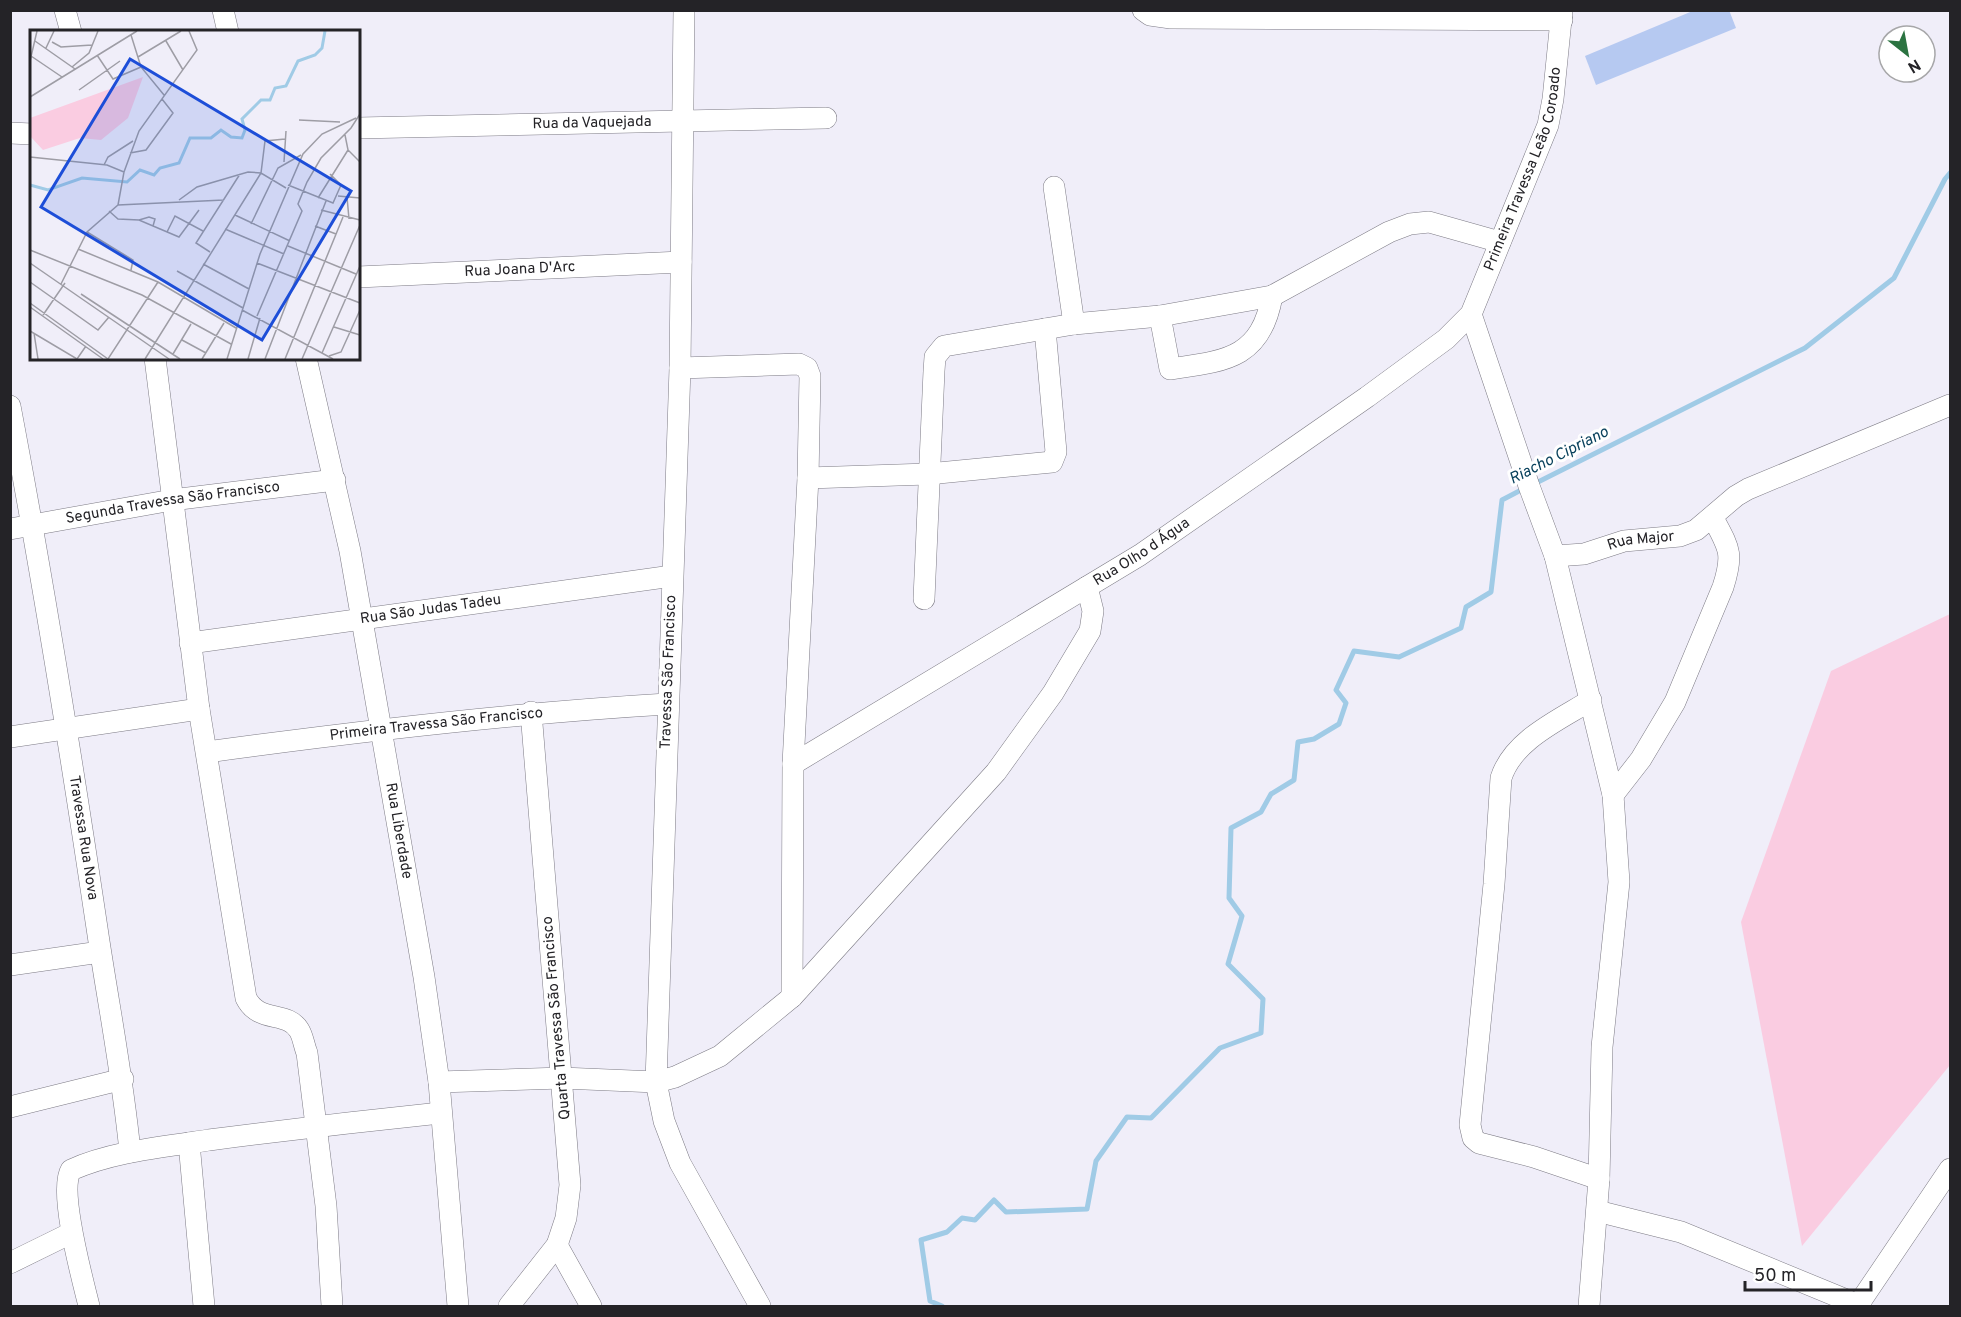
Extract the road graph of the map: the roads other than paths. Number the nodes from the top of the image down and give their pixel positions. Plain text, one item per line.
1 (65, 10) edge
2 (223, 10) edge
3 (684, 10) edge
4 (1143, 10) edge
5 (1562, 15) edge
6 (70, 30) edge
7 (228, 30) edge
8 (826, 118) dead end
9 (684, 120) junction
10 (360, 128) edge
11 (10, 133) edge
12 (30, 134) edge
13 (1054, 187) dead end
14 (1500, 242) junction
15 (681, 262) junction
16 (360, 277) edge
17 (1272, 296) junction
18 (1472, 314) junction
19 (1160, 316) junction
20 (1074, 324) junction
21 (1045, 329) junction
22 (154, 360) edge
23 (306, 360) edge
24 (680, 368) junction
25 (1950, 405) edge
26 (10, 406) edge
27 (928, 474) junction
28 (808, 478) junction
29 (335, 480) junction
30 (172, 500) junction
31 (1713, 518) junction
32 (33, 525) junction
33 (10, 529) edge
34 (1556, 556) junction
35 (672, 576) junction
36 (1087, 586) junction
37 (924, 599) dead end
38 (362, 620) junction
39 (190, 643) junction
40 (1591, 700) junction
41 (667, 704) junction
42 (200, 709) junction
43 (531, 712) junction
44 (381, 728) junction
45 (68, 729) junction
46 (10, 737) edge
47 (207, 752) junction
48 (793, 764) junction
49 (1613, 795) junction
50 (100, 952) junction
51 (10, 965) edge
52 (792, 997) junction
53 (562, 1078) junction
54 (123, 1079) junction
55 (439, 1082) junction
56 (656, 1082) junction
57 (10, 1107) edge
58 (440, 1113) junction
59 (318, 1125) junction
60 (189, 1143) junction
61 (130, 1152) junction
62 (1950, 1169) edge
63 (1599, 1179) junction
64 (1597, 1211) junction
65 (71, 1233) junction
66 (557, 1245) junction
67 (10, 1263) edge
68 (89, 1306) edge
69 (204, 1306) edge
70 (332, 1306) edge
71 (458, 1306) edge
72 (509, 1306) edge
73 (591, 1306) edge
74 (760, 1306) edge
75 (1588, 1306) edge
76 (1859, 1306) edge

1 - 6 street
2 - 7 street
3 - 9 street, Travessa São Francisco
4 - 5 street
5 - 14 street, Primeira Travessa Leão Coroado
8 - 9 street, Rua da Vaquejada
9 - 10 street, Rua da Vaquejada
9 - 15 street, Travessa São Francisco
11 - 12 street
13 - 20 street
14 - 17 street
14 - 18 street, Primeira Travessa Leão Coroado
15 - 16 street, Rua Joana D'Arc
15 - 24 street, Travessa São Francisco
17 - 19 street
17 - 19 street
18 - 34 street
18 - 36 street, Rua Olho d Água
19 - 20 street
20 - 21 street
21 - 27 street
21 - 27 street
22 - 30 street
23 - 29 street, Rua Liberdade
24 - 28 street
24 - 35 street, Travessa São Francisco
25 - 31 street, Rua Major
26 - 32 street, Travessa Rua Nova
27 - 28 street
27 - 37 street
28 - 48 street
29 - 30 street, Segunda Travessa São Francisco
29 - 38 street, Rua Liberdade
30 - 32 street, Segunda Travessa São Francisco
30 - 39 street
31 - 34 street, Rua Major
31 - 49 street
32 - 33 street, Segunda Travessa São Francisco
32 - 45 street, Travessa Rua Nova
34 - 40 street
35 - 38 street, Rua São Judas Tadeu
35 - 41 street, Travessa São Francisco
36 - 48 street, Rua Olho d Água
36 - 52 street
38 - 39 street, Rua São Judas Tadeu
38 - 44 street, Rua Liberdade
39 - 42 street
40 - 49 street
40 - 63 street
41 - 43 street, Primeira Travessa São Francisco
41 - 56 street, Travessa São Francisco
42 - 45 street
42 - 47 street
43 - 44 street, Primeira Travessa São Francisco
43 - 53 street, Quarta Travessa São Francisco
44 - 47 street, Primeira Travessa São Francisco
44 - 55 street, Rua Liberdade
45 - 46 street
45 - 50 street, Travessa Rua Nova
47 - 59 street
48 - 52 street
49 - 63 street
50 - 51 street
50 - 54 street, Travessa Rua Nova
52 - 56 street
53 - 55 street
53 - 56 street
53 - 66 street, Quarta Travessa São Francisco
54 - 57 street
54 - 61 street, Travessa Rua Nova
55 - 58 street, Rua Liberdade
56 - 74 street, Travessa São Francisco
58 - 59 street
58 - 71 street, Rua Liberdade
59 - 60 street
59 - 70 street
60 - 61 street
60 - 69 street
61 - 65 street
62 - 76 street
63 - 64 street
64 - 75 street
64 - 76 street
65 - 67 street
65 - 68 street
66 - 72 street, Quarta Travessa São Francisco
66 - 73 street

